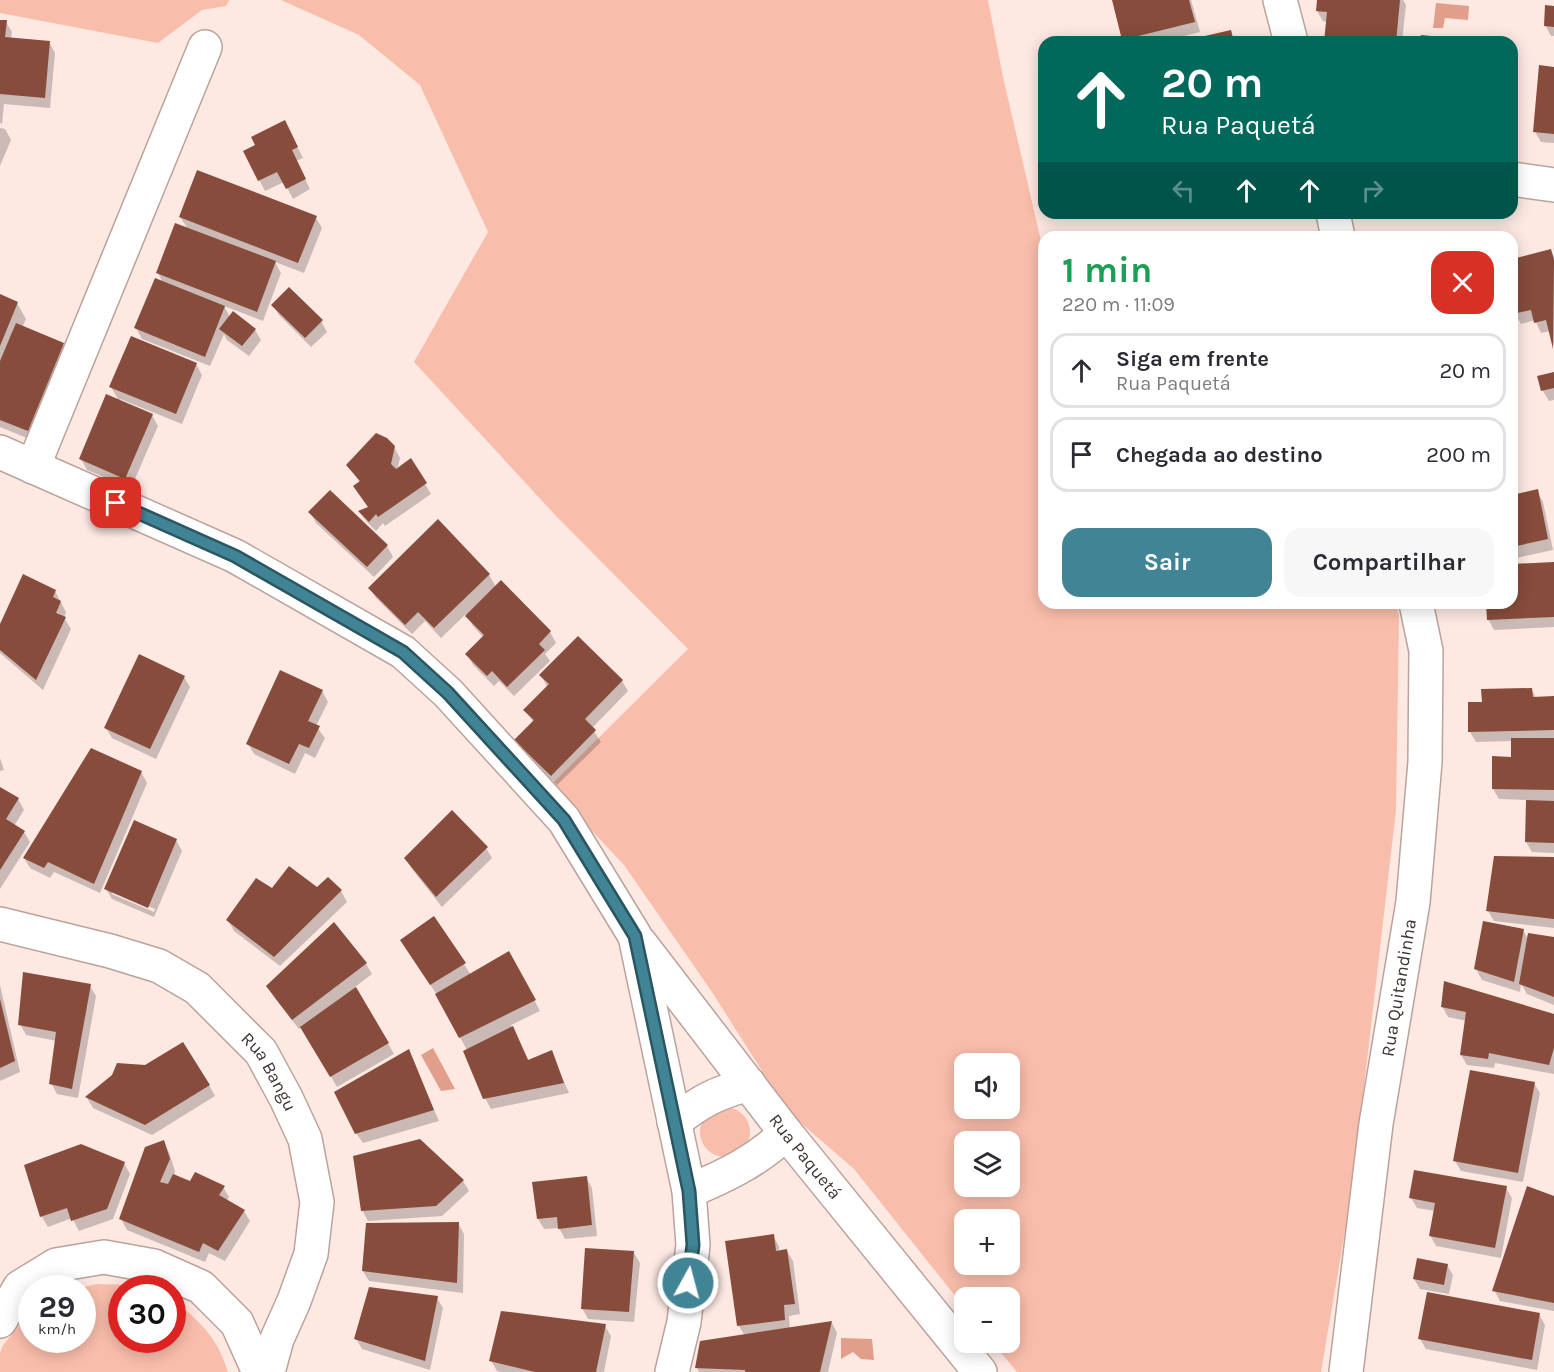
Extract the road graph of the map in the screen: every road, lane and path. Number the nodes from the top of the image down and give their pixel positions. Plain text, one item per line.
1 (1280, 0) edge
2 (1289, 36) edge
3 (205, 47) dead end
4 (1518, 180) edge
5 (1554, 185) edge
6 (0, 452) edge
7 (33, 466) junction
8 (1417, 609) edge
9 (0, 924) edge
10 (635, 936) junction
11 (749, 1084) junction
12 (674, 1122) junction
13 (786, 1133) junction
14 (689, 1191) junction
15 (0, 1321) edge
16 (259, 1372) edge
17 (268, 1372) edge
18 (672, 1372) edge
19 (980, 1372) edge
20 (1346, 1372) edge

1 - 2 street
3 - 7 street
4 - 5 street
6 - 7 street, Rua Paquetá
7 - 10 street, Rua Paquetá
8 - 20 street, Rua Quitandinha
9 - 17 street, Rua Bangu
10 - 11 street, Rua Paquetá
10 - 12 street, Rua Paquetá
11 - 12 street
11 - 13 street, Rua Paquetá
12 - 14 street, Rua Paquetá
13 - 14 street
13 - 19 street, Rua Paquetá
14 - 18 street, Rua Paquetá
15 - 16 street

